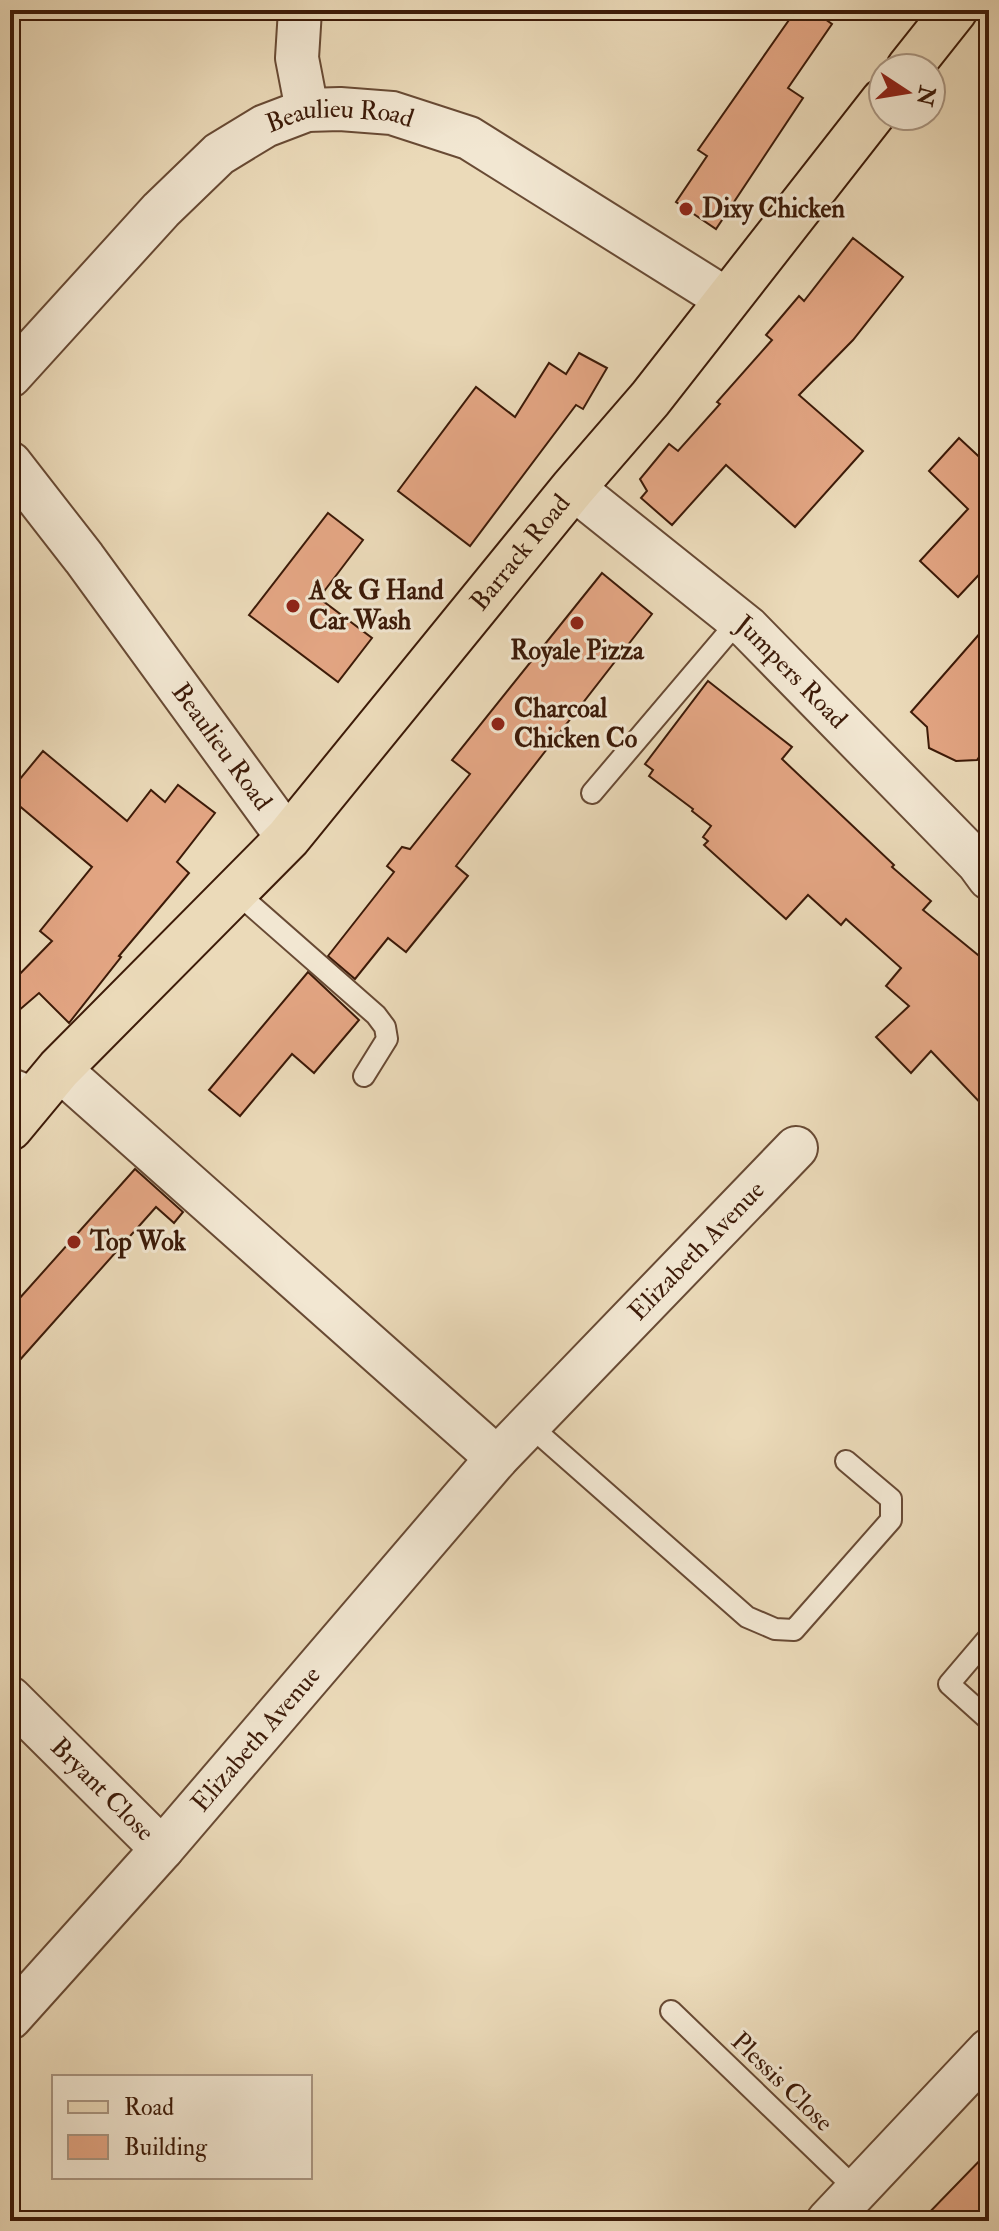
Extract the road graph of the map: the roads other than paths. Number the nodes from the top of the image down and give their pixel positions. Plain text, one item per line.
1 (300, 10) edge
2 (955, 10) edge
3 (922, 52) edge
4 (307, 110) junction
5 (867, 121) edge
6 (726, 299) junction
7 (10, 376) edge
8 (10, 463) edge
9 (573, 488) junction
10 (738, 621) junction
11 (592, 793) dead end
12 (288, 838) junction
13 (985, 863) edge
14 (236, 892) junction
15 (364, 1076) dead end
16 (37, 1079) edge
17 (10, 1128) edge
18 (796, 1148) dead end
19 (529, 1425) junction
20 (497, 1458) junction
21 (846, 1461) dead end
22 (989, 1637) edge
23 (10, 1698) edge
24 (989, 1720) edge
25 (162, 1849) junction
26 (671, 2011) dead end
27 (10, 2018) edge
28 (989, 2050) edge
29 (857, 2190) junction
30 (828, 2221) edge

1 - 4 street
2 - 3 main road
4 - 6 street, Beaulieu Road
4 - 7 street, Beaulieu Road
5 - 6 main road, Barrack Road
6 - 9 main road, Barrack Road
8 - 12 street, Beaulieu Road
9 - 10 street, Jumpers Road
9 - 12 main road, Barrack Road
10 - 11 lane
10 - 13 street, Jumpers Road
12 - 14 main road, Barrack Road
14 - 15 lane
14 - 16 main road, Barrack Road
16 - 17 main road, Barrack Road
16 - 20 street
18 - 19 street, Elizabeth Avenue
19 - 20 street, Elizabeth Avenue
19 - 21 lane
20 - 25 street, Elizabeth Avenue
22 - 24 lane
23 - 25 street, Bryant Close
25 - 27 street, Elizabeth Avenue
26 - 29 lane, Plessis Close
28 - 29 street
29 - 30 street

